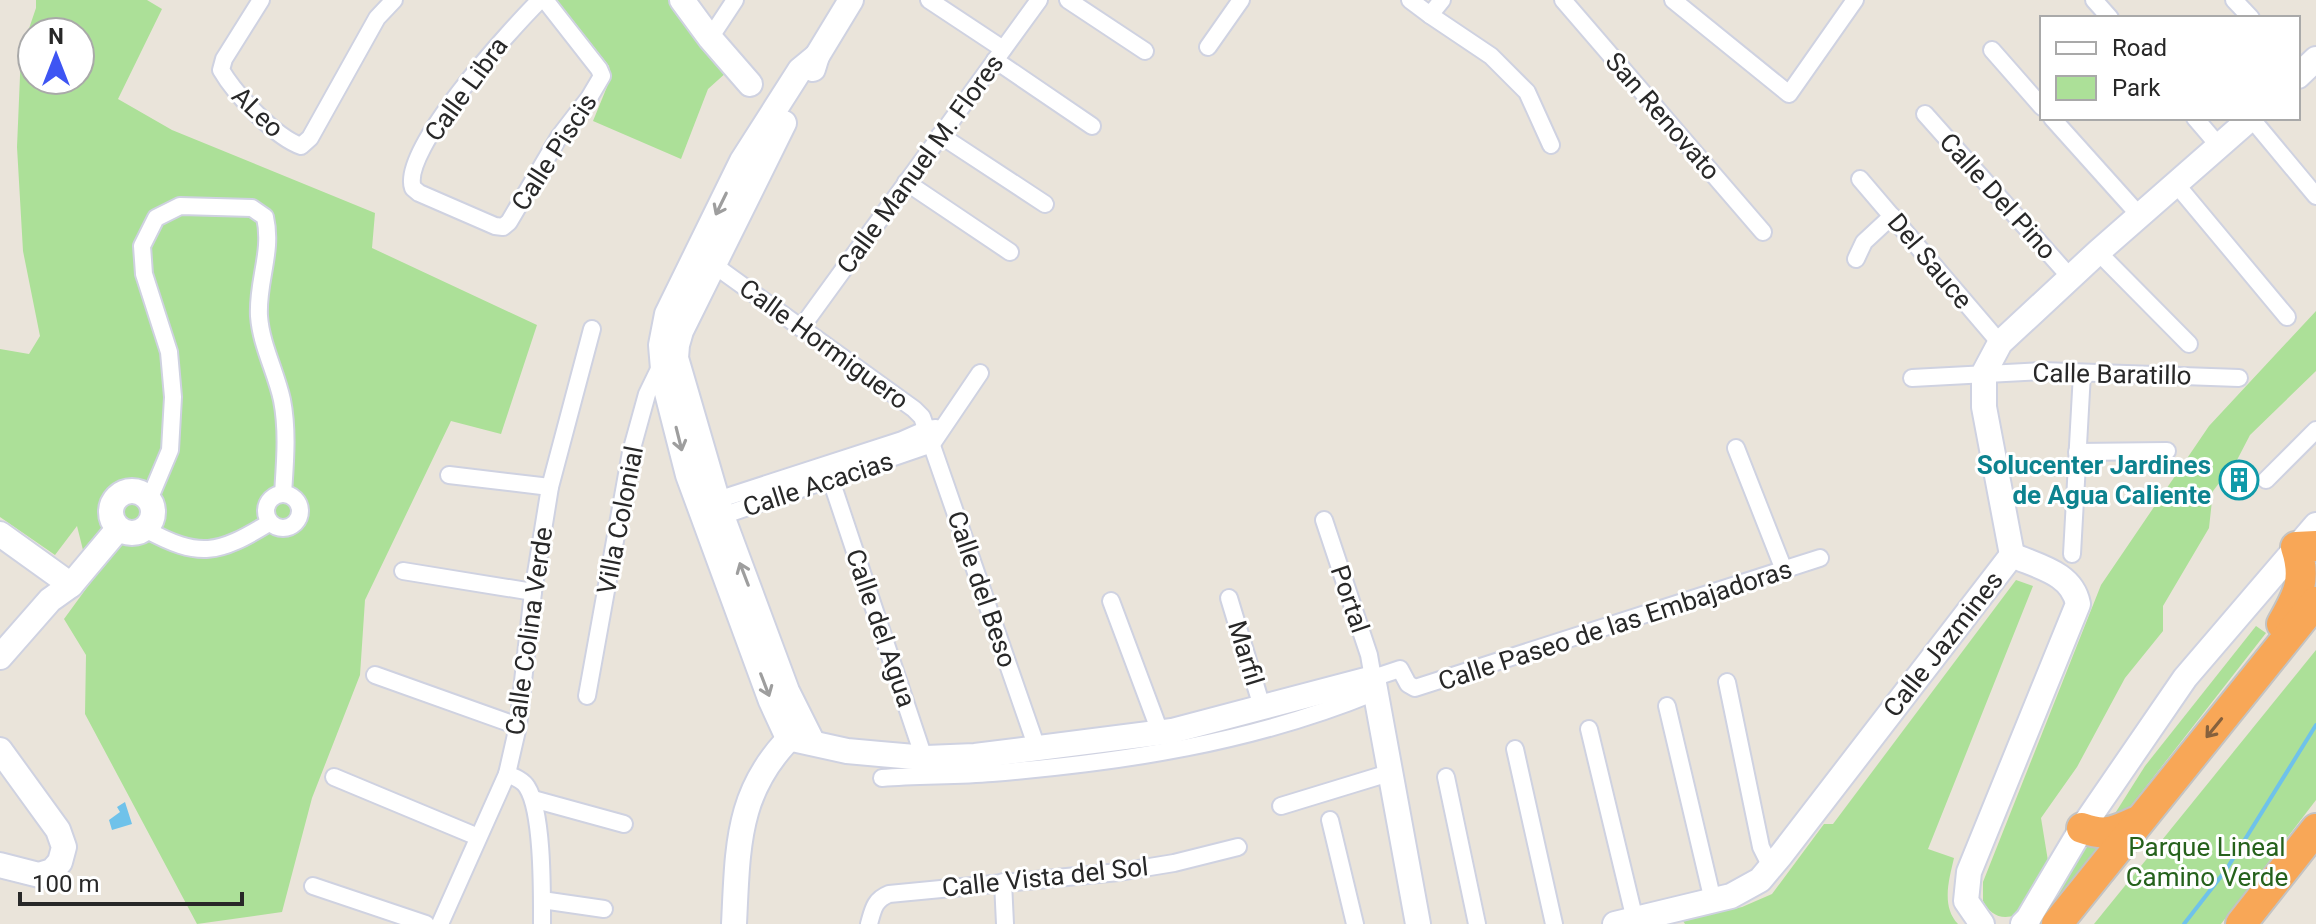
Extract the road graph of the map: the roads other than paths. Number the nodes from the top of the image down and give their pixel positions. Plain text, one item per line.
1 (261, 0) edge
2 (394, 0) edge
3 (542, 0) edge
4 (682, 0) edge
5 (735, 0) edge
6 (851, 0) edge
7 (929, 0) edge
8 (1039, 0) edge
9 (1068, 0) edge
10 (1410, 0) edge
11 (1442, 0) edge
12 (1563, 0) edge
13 (1673, 0) edge
14 (1855, 0) edge
15 (2094, 0) edge
16 (2234, 0) edge
17 (1235, 2) edge
18 (1430, 15) junction
19 (2108, 16) edge
20 (2249, 16) edge
21 (710, 38) junction
22 (1208, 47) dead end
23 (1992, 50) dead end
24 (1145, 51) dead end
25 (999, 54) junction
26 (809, 68) junction
27 (750, 84) junction
28 (2040, 105) edge
29 (1925, 114) dead end
30 (2054, 120) edge
31 (2197, 120) edge
32 (2249, 120) edge
33 (2253, 120) edge
34 (1092, 126) dead end
35 (940, 135) junction
36 (764, 141) junction
37 (1551, 145) dead end
38 (2219, 146) junction
39 (1860, 179) dead end
40 (906, 182) junction
41 (2176, 184) junction
42 (2316, 196) edge
43 (1045, 204) dead end
44 (1892, 216) junction
45 (2140, 216) junction
46 (503, 227) joint
47 (1763, 232) dead end
48 (1010, 252) dead end
49 (2098, 252) junction
50 (1856, 259) dead end
51 (714, 265) junction
52 (2070, 277) junction
53 (2287, 317) dead end
54 (801, 328) junction
55 (592, 329) dead end
56 (2000, 343) junction
57 (2189, 344) dead end
58 (669, 361) junction
59 (980, 373) dead end
60 (1984, 373) junction
61 (2082, 373) junction
62 (1912, 378) dead end
63 (2239, 378) dead end
64 (2316, 430) edge
65 (929, 436) junction
66 (1736, 448) dead end
67 (2167, 451) dead end
68 (2077, 452) junction
69 (449, 475) dead end
70 (831, 480) junction
71 (2266, 480) dead end
72 (550, 487) junction
73 (283, 494) junction
74 (149, 500) junction
75 (711, 511) junction
76 (1324, 520) dead end
77 (114, 521) junction
78 (269, 523) junction
79 (145, 529) junction
80 (0, 534) edge
81 (2309, 539) edge
82 (2072, 554) dead end
83 (2012, 555) junction
84 (1820, 558) dead end
85 (1784, 570) junction
86 (403, 571) dead end
87 (64, 581) junction
88 (533, 592) junction
89 (1229, 598) dead end
90 (1111, 601) dead end
91 (2316, 602) edge
92 (0, 657) edge
93 (375, 675) dead end
94 (1727, 682) dead end
95 (1374, 685) junction
96 (2246, 687) junction
97 (587, 696) dead end
98 (1667, 706) dead end
99 (1262, 707) junction
100 (518, 726) junction
101 (1589, 729) dead end
102 (1160, 732) junction
103 (802, 735) junction
104 (1037, 748) junction
105 (1515, 749) dead end
106 (0, 750) edge
107 (927, 767) junction
108 (1389, 773) junction
109 (507, 774) junction
110 (334, 777) dead end
111 (1446, 777) dead end
112 (882, 778) dead end
113 (533, 799) junction
114 (1281, 806) dead end
115 (1330, 820) dead end
116 (2139, 820) junction
117 (624, 824) dead end
118 (2082, 828) junction
119 (2316, 829) edge
120 (478, 837) junction
121 (1238, 847) dead end
122 (0, 865) edge
123 (1771, 867) junction
124 (1003, 882) junction
125 (313, 886) dead end
126 (542, 900) junction
127 (1713, 901) junction
128 (604, 909) dead end
129 (1662, 919) edge
130 (1625, 922) edge
131 (426, 924) edge
132 (440, 924) edge
133 (542, 924) edge
134 (734, 924) edge
135 (869, 924) edge
136 (1005, 924) edge
137 (1355, 924) edge
138 (1418, 924) edge
139 (1477, 924) edge
140 (1554, 924) edge
141 (1982, 924) edge
142 (2023, 924) edge
143 (2057, 924) edge
144 (2241, 924) edge

1 - 2 street, ALeo
3 - 46 street, Calle Piscis
3 - 46 street, Calle Libra
4 - 21 street
5 - 21 street
6 - 26 street
7 - 25 street
8 - 25 street, Calle Manuel M. Flores
9 - 24 street
10 - 18 street
11 - 18 street
12 - 47 street, San Renovato
13 - 14 street
15 - 19 street
16 - 20 street
17 - 22 street
18 - 37 street
21 - 27 street
23 - 28 street
25 - 34 street
25 - 35 street, Calle Manuel M. Flores
26 - 27 street
26 - 36 street
27 - 36 street
29 - 52 street, Calle Del Pino
30 - 45 street
31 - 38 street
32 - 38 street
33 - 42 street
35 - 40 street, Calle Manuel M. Flores
35 - 43 street
36 - 51 street
36 -> 58 street
38 - 41 street
39 - 44 street, Del Sauce
40 - 48 street
40 - 54 street, Calle Manuel M. Flores
41 - 45 street
41 - 53 street
44 - 50 street
44 - 56 street, Del Sauce
45 - 49 street
49 - 52 street
49 - 57 street
51 - 54 street, Calle Hormiguero
51 - 58 street
52 - 56 street
54 - 65 street, Calle Hormiguero
55 - 72 street, Calle Colina Verde
56 - 60 street
58 - 75 street
58 - 97 street, Villa Colonial
59 - 65 street
60 - 61 street, Calle Baratillo
60 - 62 street, Calle Baratillo
60 - 83 street
61 - 63 street, Calle Baratillo
61 - 68 street
64 - 71 street
65 - 70 street, Calle Acacias
65 - 75 street, Calle Acacias
65 - 104 street, Calle del Beso
66 - 85 street
67 - 68 street
68 - 82 street
69 - 72 street
70 - 75 street, Calle Acacias
70 - 107 street, Calle del Agua
72 - 88 street, Calle Colina Verde
73 - 74 street
73 - 78 street
73 - 78 street
74 - 77 street
74 - 79 street
75 - 103 street
76 - 95 street, Portal
77 - 79 street
77 - 87 street
78 - 79 street
80 - 87 street
81 - 96 highway
81 - 118 street
83 - 123 street, Calle Jazmines
83 - 141 street, Calle Jazmines
84 - 85 street, Calle Paseo de las Embajadoras
85 - 95 street, Calle Paseo de las Embajadoras
86 - 88 street
87 - 92 street
88 - 100 street, Calle Colina Verde
89 - 99 street, Marfil
90 - 102 street
91 - 96 highway
93 - 100 street
94 - 123 street
95 - 99 street, Calle Paseo de las Embajadoras
95 - 107 street
95 - 108 street
96 -> 116 highway
98 - 127 street
99 - 102 street, Calle Paseo de las Embajadoras
100 - 109 street, Calle Colina Verde
101 - 130 street
102 - 104 street, Calle Paseo de las Embajadoras
103 - 107 street, Calle Paseo de las Embajadoras
103 - 134 street
104 - 107 street, Calle Paseo de las Embajadoras
105 - 140 street
106 - 122 street
107 - 112 street
108 - 114 street
108 - 138 street
109 - 113 street
109 - 120 street, Calle Colina Verde
110 - 120 street
111 - 139 street
113 - 117 street
113 - 126 street
115 - 137 street
116 - 118 highway
116 - 143 highway
118 - 142 street
119 - 144 highway
120 - 132 street, Calle Colina Verde
121 - 124 street, Calle Vista del Sol
123 - 127 street, Calle Jazmines
124 - 135 street, Calle Vista del Sol
124 - 136 street
125 - 131 street
126 - 128 street
126 - 133 street
127 - 129 street, Calle Jazmines
129 - 130 street, Calle Jazmines

